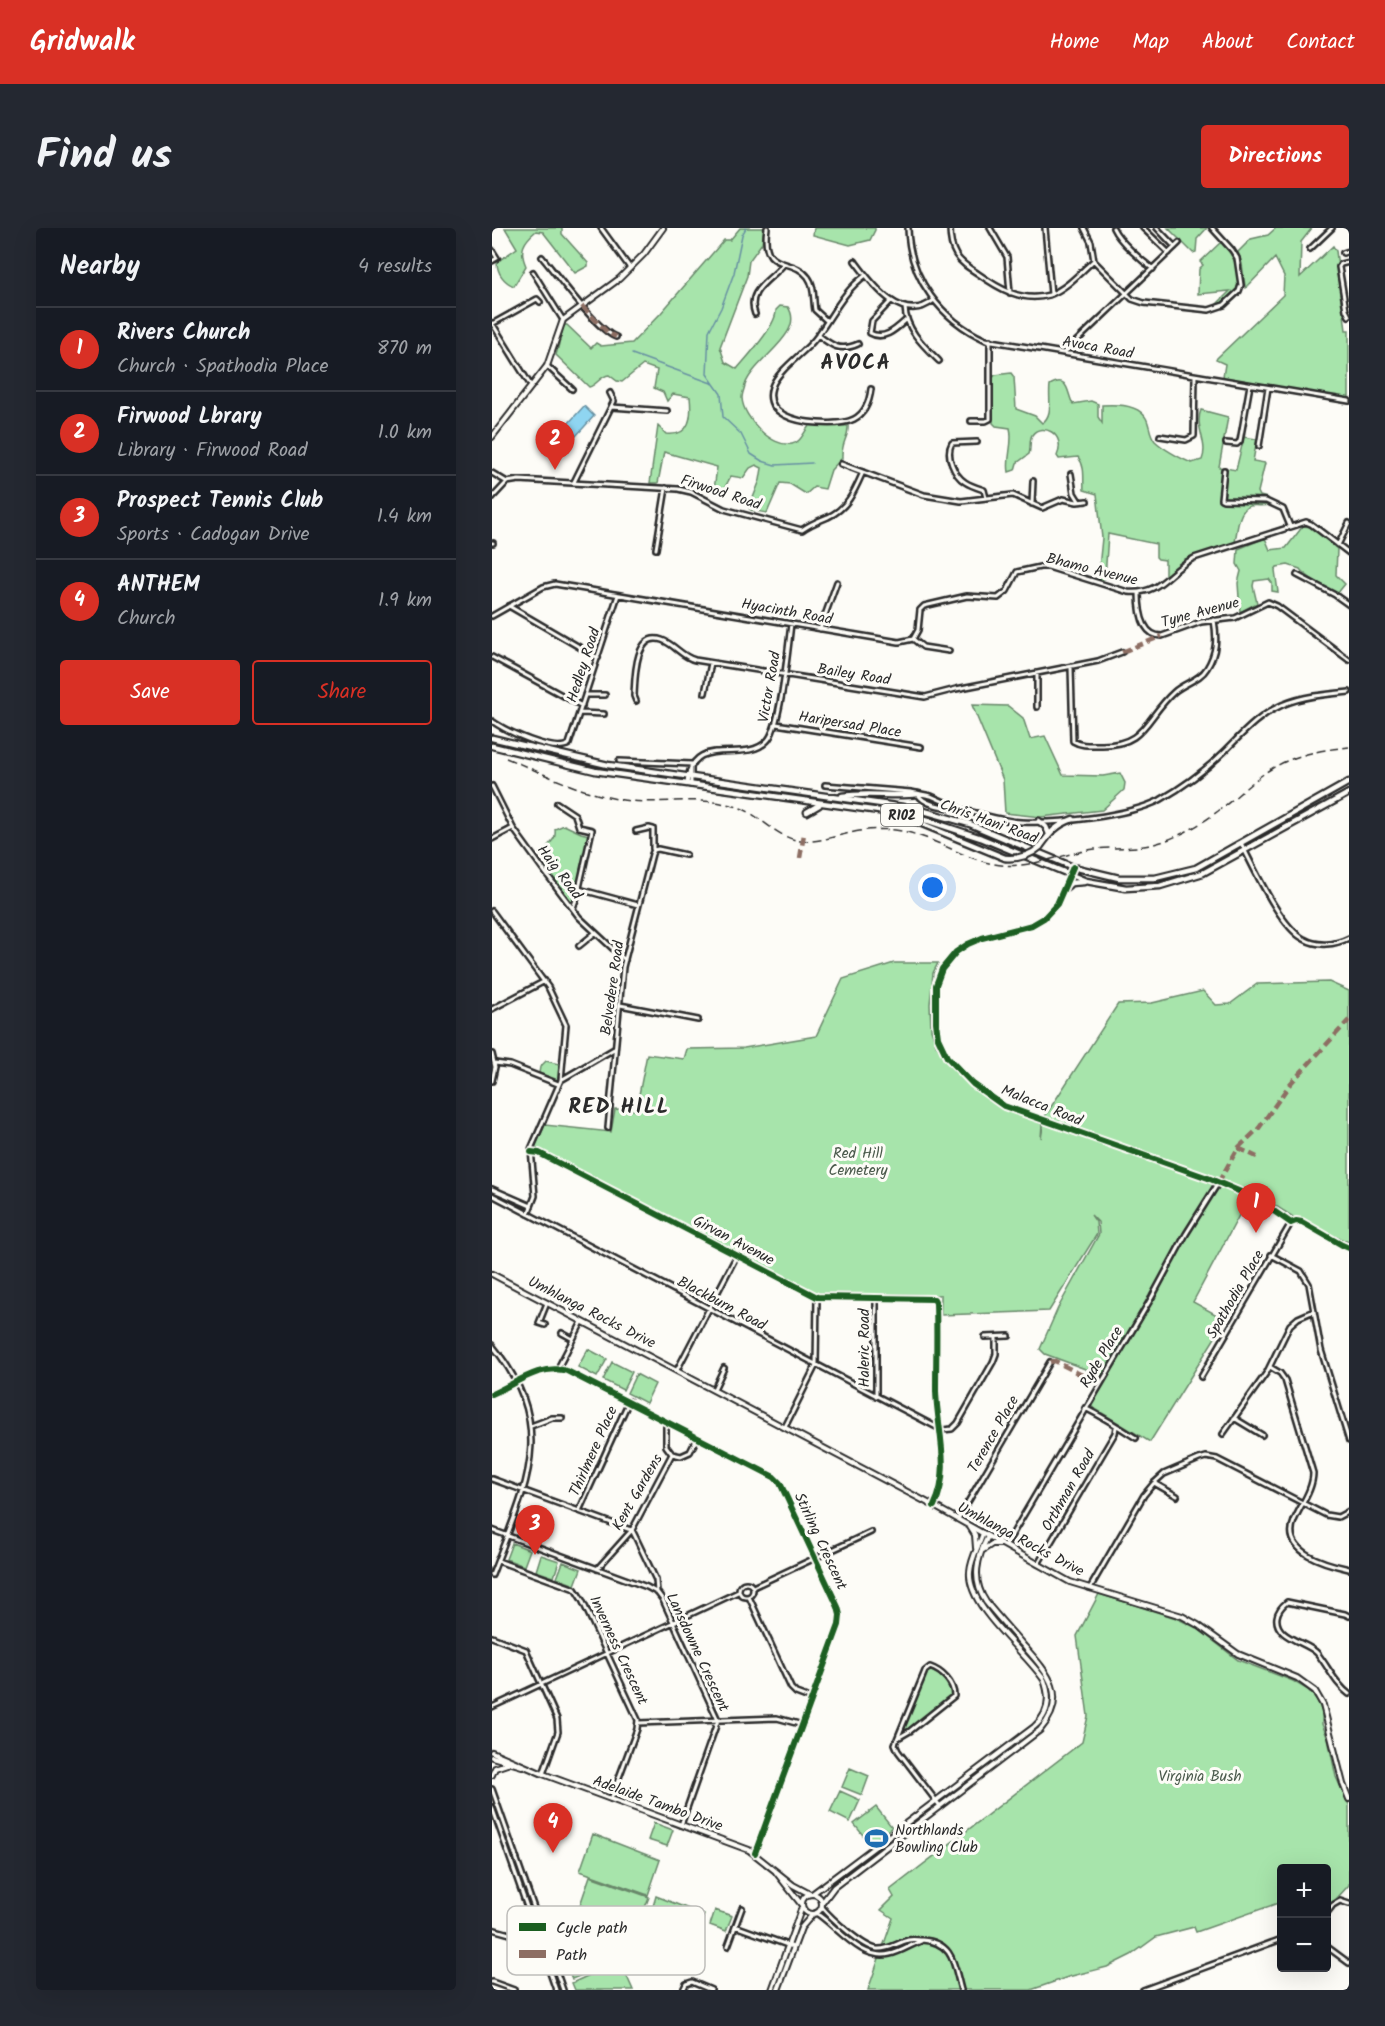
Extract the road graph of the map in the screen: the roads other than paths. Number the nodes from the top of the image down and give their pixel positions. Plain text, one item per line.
1 (601, 228) edge
2 (663, 228) edge
3 (767, 228) edge
4 (908, 228) edge
5 (950, 228) edge
6 (990, 228) edge
7 (1045, 228) edge
8 (1084, 228) edge
9 (1113, 228) edge
10 (1143, 228) edge
11 (1157, 228) edge
12 (1212, 228) edge
13 (1332, 228) edge
14 (1150, 235) junction
15 (1179, 243) dead end
16 (1175, 247) junction
17 (1310, 249) dead end
18 (492, 250) edge
19 (1349, 251) edge
20 (1169, 253) junction
21 (1343, 254) dead end
22 (542, 257) dead end
23 (492, 261) edge
24 (855, 261) dead end
25 (1094, 261) junction
26 (1349, 262) edge
27 (784, 264) junction
28 (630, 268) junction
29 (1154, 269) junction
30 (533, 272) dead end
31 (866, 275) junction
32 (1010, 293) junction
33 (1051, 294) junction
34 (1126, 294) junction
35 (934, 300) junction
36 (891, 301) junction
37 (540, 302) dead end
38 (582, 306) junction
39 (906, 308) junction
40 (755, 314) dead end
41 (1349, 316) edge
42 (563, 320) junction
43 (906, 320) junction
44 (827, 321) junction
45 (492, 324) edge
46 (818, 335) junction
47 (616, 337) dead end
48 (990, 340) junction
49 (858, 344) dead end
50 (1064, 353) junction
51 (939, 361) dead end
52 (546, 366) junction
53 (1195, 376) junction
54 (1250, 384) junction
55 (531, 386) junction
56 (1268, 388) junction
57 (572, 389) dead end
58 (871, 389) dead end
59 (610, 393) dead end
60 (1349, 401) edge
61 (612, 407) junction
62 (667, 411) dead end
63 (971, 421) dead end
64 (492, 436) edge
65 (1160, 436) dead end
66 (977, 442) dead end
67 (1226, 443) dead end
68 (1259, 446) dead end
69 (841, 464) dead end
70 (1224, 470) dead end
71 (863, 472) junction
72 (492, 473) edge
73 (1071, 474) dead end
74 (1033, 481) dead end
75 (507, 482) junction
76 (574, 482) junction
77 (666, 488) junction
78 (492, 498) edge
79 (986, 498) junction
80 (1086, 501) dead end
81 (1080, 502) junction
82 (1032, 504) junction
83 (1349, 524) edge
84 (1290, 526) junction
85 (1338, 545) junction
86 (656, 549) dead end
87 (1349, 553) edge
88 (1297, 575) dead end
89 (837, 582) dead end
90 (1139, 593) junction
91 (618, 595) junction
92 (1349, 604) edge
93 (509, 606) junction
94 (492, 616) edge
95 (1214, 620) junction
96 (791, 624) junction
97 (820, 629) junction
98 (913, 639) junction
99 (949, 651) dead end
100 (1122, 652) dead end
101 (492, 657) edge
102 (598, 658) junction
103 (1349, 660) edge
104 (711, 663) junction
105 (1071, 666) junction
106 (1037, 673) junction
107 (783, 675) junction
108 (1349, 692) edge
109 (705, 693) dead end
110 (605, 694) dead end
111 (585, 695) junction
112 (636, 701) dead end
113 (582, 706) junction
114 (1037, 707) dead end
115 (580, 713) junction
116 (604, 714) dead end
117 (492, 721) edge
118 (776, 724) junction
119 (492, 738) edge
120 (492, 746) edge
121 (921, 747) dead end
122 (618, 761) dead end
123 (691, 765) junction
124 (690, 777) junction
125 (1349, 782) edge
126 (689, 785) junction
127 (825, 785) dead end
128 (492, 786) edge
129 (1349, 793) edge
130 (918, 795) junction
131 (837, 797) junction
132 (557, 803) dead end
133 (821, 804) junction
134 (965, 811) junction
135 (807, 812) dead end
136 (903, 816) junction
137 (1073, 819) junction
138 (1039, 821) junction
139 (513, 828) junction
140 (636, 831) dead end
141 (1049, 834) junction
142 (492, 840) edge
143 (1241, 843) junction
144 (653, 851) junction
145 (1245, 851) junction
146 (686, 855) dead end
147 (1073, 867) junction
148 (1070, 875) junction
149 (1086, 881) junction
150 (579, 889) junction
151 (1064, 889) junction
152 (639, 905) junction
153 (573, 908) junction
154 (492, 911) edge
155 (596, 933) junction
156 (1349, 938) edge
157 (579, 946) dead end
158 (625, 960) junction
159 (545, 981) junction
160 (620, 1005) junction
161 (492, 1009) edge
162 (698, 1020) dead end
163 (614, 1049) junction
164 (492, 1054) edge
165 (495, 1063) junction
166 (492, 1081) edge
167 (560, 1082) junction
168 (608, 1128) dead end
169 (531, 1152) junction
170 (1218, 1183) junction
171 (492, 1189) edge
172 (492, 1195) edge
173 (532, 1206) junction
174 (528, 1214) junction
175 (1290, 1223) junction
176 (1349, 1248) edge
177 (737, 1255) junction
178 (1271, 1255) junction
179 (492, 1274) edge
180 (817, 1297) junction
181 (876, 1299) junction
182 (547, 1303) junction
183 (708, 1309) junction
184 (1314, 1311) junction
185 (582, 1321) junction
186 (544, 1325) dead end
187 (562, 1333) dead end
188 (1009, 1336) dead end
189 (985, 1337) dead end
190 (996, 1337) junction
191 (573, 1339) junction
192 (492, 1345) edge
193 (1050, 1362) dead end
194 (816, 1365) junction
195 (1270, 1367) junction
196 (558, 1368) junction
197 (724, 1368) dead end
198 (677, 1370) junction
199 (1201, 1377) dead end
200 (517, 1383) junction
201 (714, 1389) junction
202 (492, 1394) edge
203 (876, 1397) junction
204 (629, 1401) junction
205 (1085, 1408) junction
206 (562, 1418) dead end
207 (1234, 1418) junction
208 (666, 1421) junction
209 (531, 1426) junction
210 (785, 1427) junction
211 (1116, 1427) junction
212 (942, 1430) junction
213 (1223, 1434) dead end
214 (1262, 1435) dead end
215 (697, 1438) junction
216 (1136, 1438) dead end
217 (1349, 1441) edge
218 (672, 1454) junction
219 (492, 1479) edge
220 (1154, 1483) junction
221 (524, 1490) junction
222 (1177, 1496) dead end
223 (1302, 1504) junction
224 (934, 1506) junction
225 (579, 1511) junction
226 (1349, 1511) edge
227 (958, 1519) junction
228 (968, 1525) junction
229 (492, 1530) edge
230 (632, 1530) junction
231 (872, 1532) dead end
232 (985, 1534) junction
233 (507, 1536) junction
234 (1004, 1544) junction
235 (977, 1555) junction
236 (815, 1558) junction
237 (498, 1561) junction
238 (1038, 1564) junction
239 (597, 1569) junction
240 (1349, 1569) edge
241 (492, 1575) edge
242 (753, 1587) junction
243 (1090, 1589) junction
244 (657, 1592) junction
245 (738, 1592) junction
246 (749, 1597) junction
247 (1349, 1616) edge
248 (674, 1623) junction
249 (492, 1637) edge
250 (607, 1654) junction
251 (1044, 1670) junction
252 (1040, 1673) junction
253 (541, 1684) junction
254 (1349, 1694) edge
255 (812, 1699) junction
256 (492, 1707) edge
257 (718, 1720) junction
258 (638, 1723) junction
259 (803, 1725) junction
260 (1019, 1737) junction
261 (898, 1738) junction
262 (1023, 1743) junction
263 (492, 1752) edge
264 (492, 1758) edge
265 (511, 1763) junction
266 (528, 1767) junction
267 (543, 1774) junction
268 (492, 1775) edge
269 (492, 1789) edge
270 (611, 1799) junction
271 (1349, 1799) edge
272 (936, 1801) junction
273 (940, 1806) junction
274 (498, 1807) junction
275 (492, 1808) edge
276 (681, 1825) junction
277 (870, 1851) junction
278 (755, 1853) junction
279 (874, 1856) junction
280 (774, 1869) junction
281 (811, 1894) junction
282 (1349, 1904) edge
283 (822, 1905) junction
284 (528, 1906) edge
285 (533, 1906) edge
286 (802, 1906) junction
287 (742, 1908) dead end
288 (1331, 1908) edge
289 (815, 1914) junction
290 (735, 1926) junction
291 (492, 1929) edge
292 (507, 1933) edge
293 (1277, 1940) edge
294 (922, 1941) junction
295 (728, 1946) dead end
296 (790, 1946) junction
297 (1331, 1950) edge
298 (1349, 1963) edge
299 (551, 1975) edge
300 (558, 1975) edge
301 (492, 1982) edge
302 (514, 1990) edge
303 (556, 1990) edge
304 (563, 1990) edge
305 (683, 1990) edge
306 (711, 1990) edge
307 (772, 1990) edge
308 (778, 1990) edge
309 (961, 1990) edge
310 (1143, 1990) edge

1 - 28 street
2 - 28 street
3 - 27 street
4 - 35 street, Avoca Road
5 - 32 street
6 - 32 street
7 - 33 street
8 - 25 street
9 - 29 street
10 - 14 street
11 - 14 street
11 - 16 street
12 - 34 street
13 - 17 street
14 - 20 street
15 - 16 street
16 - 20 street
18 - 23 street
19 - 21 street
20 - 29 street
22 - 38 street
24 - 31 street
25 - 33 street
25 - 34 street
26 - 41 street
27 - 40 street
27 - 44 street
28 - 38 street
29 - 34 street
30 - 42 street
31 - 36 street
31 - 44 street
32 - 33 street
34 - 50 street
35 - 39 street
35 - 48 street, Avoca Road
36 - 39 street
36 - 43 street
37 - 45 street
38 - 42 street
38 - 47 street
39 - 43 street
42 - 52 street
43 - 51 street
44 - 46 street
45 - 55 street
46 - 49 street
46 - 58 street
48 - 50 street, Avoca Road
48 - 63 street
50 - 53 street, Avoca Road
52 - 55 street
52 - 57 street
53 - 54 street, Avoca Road
53 - 65 street
54 - 56 street, Avoca Road
54 - 67 street
55 - 64 street
56 - 60 street, Avoca Road
56 - 68 street
59 - 61 street
61 - 62 street
61 - 76 street
66 - 79 street
69 - 71 street
70 - 84 street
71 - 77 street, Firwood Road
71 - 79 street
72 - 75 street
73 - 81 street
74 - 82 street
75 - 76 street, Firwood Road
75 - 78 street
76 - 77 street, Firwood Road
77 - 86 street
79 - 82 street
80 - 81 street
81 - 82 street
83 - 85 street
84 - 85 street
84 - 90 street, Bhamo Avenue
85 - 87 street
88 - 92 street
89 - 97 street
90 - 95 street, Tyne Avenue
90 - 98 street, Bhamo Avenue
91 - 93 street, Hyacinth Road
91 - 96 street, Hyacinth Road
91 - 102 street, Hedley Road
93 - 94 street, Hyacinth Road
93 - 102 street
95 - 103 street, Tyne Avenue
95 - 105 street
96 - 97 street, Hyacinth Road
96 - 107 street, Victor Road
97 - 98 street, Hyacinth Road
98 - 99 street, Hyacinth Road
100 - 105 street, Bailey Road
101 - 113 street
102 - 111 street, Hedley Road
104 - 107 street, Bailey Road
104 - 109 street
104 - 112 street, Bailey Road
105 - 106 street, Bailey Road
106 - 107 street, Bailey Road
106 - 114 street
107 - 118 street, Victor Road
108 - 137 street
110 - 111 street
111 - 113 street, Hedley Road
113 - 115 street, Hedley Road
115 - 116 street
115 - 117 street, Hedley Road
118 - 121 street, Haripersad Place
118 - 123 street, Victor Road
119 - 124 main road, Chris Hani Road / R102
120 - 126 main road, Chris Hani Road / R102
122 - 123 street
123 - 124 street
124 - 126 street
124 - 131 main road, Chris Hani Road / R102
125 - 143 main road, Chris Hani Road / R102
126 - 133 main road, Chris Hani Road / R102
127 - 130 street
128 - 139 street, Haig Road
129 - 145 main road, Chris Hani Road / R102
130 - 131 main road
130 - 134 street
130 - 134 street
131 - 147 main road, Chris Hani Road / R102
132 - 150 street
133 - 135 main road
133 - 136 main road, Chris Hani Road / R102
134 - 138 street
136 - 141 main road, bridge
136 - 148 main road, Chris Hani Road / R102
137 - 138 street
137 - 141 main road
138 - 141 main road
139 - 142 street
139 - 153 street, Haig Road
140 - 144 street
143 - 145 street
143 - 147 main road, Chris Hani Road / R102
144 - 146 street
144 - 152 street, Belvedere Road
145 - 149 main road, Chris Hani Road / R102
145 - 156 street
147 - 148 street, Malacca Road
148 - 149 main road, Chris Hani Road / R102
148 - 151 street, Malacca Road
149 - 151 main road
150 - 152 street
150 - 153 street
151 - 170 street, Malacca Road
152 - 158 street, Belvedere Road
153 - 155 street, Haig Road
154 - 159 street
155 - 157 street
155 - 158 street, Haig Road
158 - 160 street, Belvedere Road
159 - 161 street
159 - 167 street
160 - 162 street
160 - 163 street, Belvedere Road
163 - 167 street
163 - 168 street, Belvedere Road
164 - 165 street
165 - 166 street
165 - 167 street
167 - 169 street
169 - 173 street
169 - 177 street, Girvan Avenue
170 - 175 street, Malacca Road
170 - 205 street, Ryde Place
171 - 173 street
172 - 174 street, Blackburn Road
173 - 174 street
174 - 183 street, Blackburn Road
175 - 176 street, Malacca Road
175 - 178 street, Spathodia Place
177 - 180 street, Girvan Avenue
177 - 183 street
178 - 184 street
178 - 199 street, Spathodia Place
179 - 182 street, Umhlanga Rocks Drive
180 - 181 street, Girvan Avenue
180 - 194 street
181 - 203 street, Haleric Road
181 - 212 street, Girvan Avenue
182 - 185 street, Umhlanga Rocks Drive
182 - 186 street
183 - 194 street, Blackburn Road
183 - 198 street
184 - 195 street
184 - 217 street
185 - 191 street
185 - 198 street, Umhlanga Rocks Drive
187 - 191 street
188 - 190 street
189 - 190 street
190 - 212 street
191 - 196 street
192 - 200 street
193 - 227 street, Terence Place
194 - 203 street, Blackburn Road
194 - 210 street
195 - 207 street
195 - 223 street
196 - 200 street
196 - 204 street, Stirling Crescent
197 - 201 street
198 - 201 street, Umhlanga Rocks Drive
200 - 202 street
200 - 209 street
201 - 210 street, Umhlanga Rocks Drive
203 - 212 street, Blackburn Road
204 - 208 street, Stirling Crescent
204 - 225 street, Thirlmere Place
205 - 211 street
205 - 234 street, Ryde Place
206 - 209 street
207 - 213 street
207 - 214 street
208 - 215 street, Stirling Crescent
208 - 218 street, Kent Gardens
209 - 221 street
210 - 224 street, Umhlanga Rocks Drive
211 - 216 street
211 - 238 street, Orthman Road
212 - 224 street
215 - 218 street, Kent Gardens
215 - 236 street, Stirling Crescent
218 - 230 street, Kent Gardens
219 - 221 street
220 - 222 street
220 - 223 street
220 - 243 street
221 - 225 street
221 - 233 street
223 - 226 street
223 - 240 street
224 - 227 street, Umhlanga Rocks Drive
225 - 230 street
227 - 228 street, Umhlanga Rocks Drive
228 - 232 street, Umhlanga Rocks Drive
228 - 235 street
229 - 233 street
230 - 239 street, Kent Gardens
230 - 244 street, Lansdowne Crescent
231 - 236 street
232 - 234 street, Umhlanga Rocks Drive
232 - 235 street
233 - 237 street
233 - 239 street
234 - 235 street
234 - 238 street, Umhlanga Rocks Drive
235 - 251 street
235 - 252 street
236 - 242 street
236 - 255 street, Stirling Crescent
237 - 241 street
237 - 250 street, Inverness Crescent
238 - 243 street, Umhlanga Rocks Drive
239 - 244 street
242 - 245 street
242 - 246 street
243 - 271 street, Umhlanga Rocks Drive
244 - 248 street, Lansdowne Crescent
245 - 246 street
245 - 248 street
246 - 255 street
247 - 254 street
248 - 250 street
248 - 257 street, Lansdowne Crescent
249 - 253 street
250 - 253 street
250 - 258 street, Inverness Crescent
251 - 252 street
251 - 262 street
252 - 260 street
253 - 256 street
253 - 267 street
255 - 259 street, Stirling Crescent
257 - 258 street
257 - 259 street
257 - 276 street, Lansdowne Crescent
258 - 270 street, Inverness Crescent
259 - 278 street, Stirling Crescent
260 - 262 street
260 - 272 street
261 - 261 street
261 - 272 street
262 - 273 street
263 - 266 street, Adelaide Tambo Drive
264 - 265 street, Adelaide Tambo Drive
265 - 266 street, Adelaide Tambo Drive
265 - 268 street
266 - 267 street, Adelaide Tambo Drive
267 - 270 street, Adelaide Tambo Drive
269 - 274 street
270 - 276 street, Adelaide Tambo Drive
272 - 273 street
272 - 277 street
273 - 279 street
274 - 275 street
274 - 285 street
275 - 284 street
276 - 278 street, Adelaide Tambo Drive
277 - 279 street
277 - 281 street
278 - 280 street, Adelaide Tambo Drive
279 - 283 street
280 - 281 street, Adelaide Tambo Drive
280 - 286 street, Adelaide Tambo Drive
281 - 283 street
281 - 286 street
282 - 288 street
283 - 289 street
283 - 294 street
286 - 289 street
286 - 296 street
287 - 290 street
289 - 294 street
289 - 296 street
290 - 295 street
290 - 296 street
291 - 292 street
293 - 310 street
294 - 309 street
296 - 307 street
296 - 308 street
297 - 298 street
299 - 303 street
300 - 304 street
301 - 302 street
305 - 306 street

